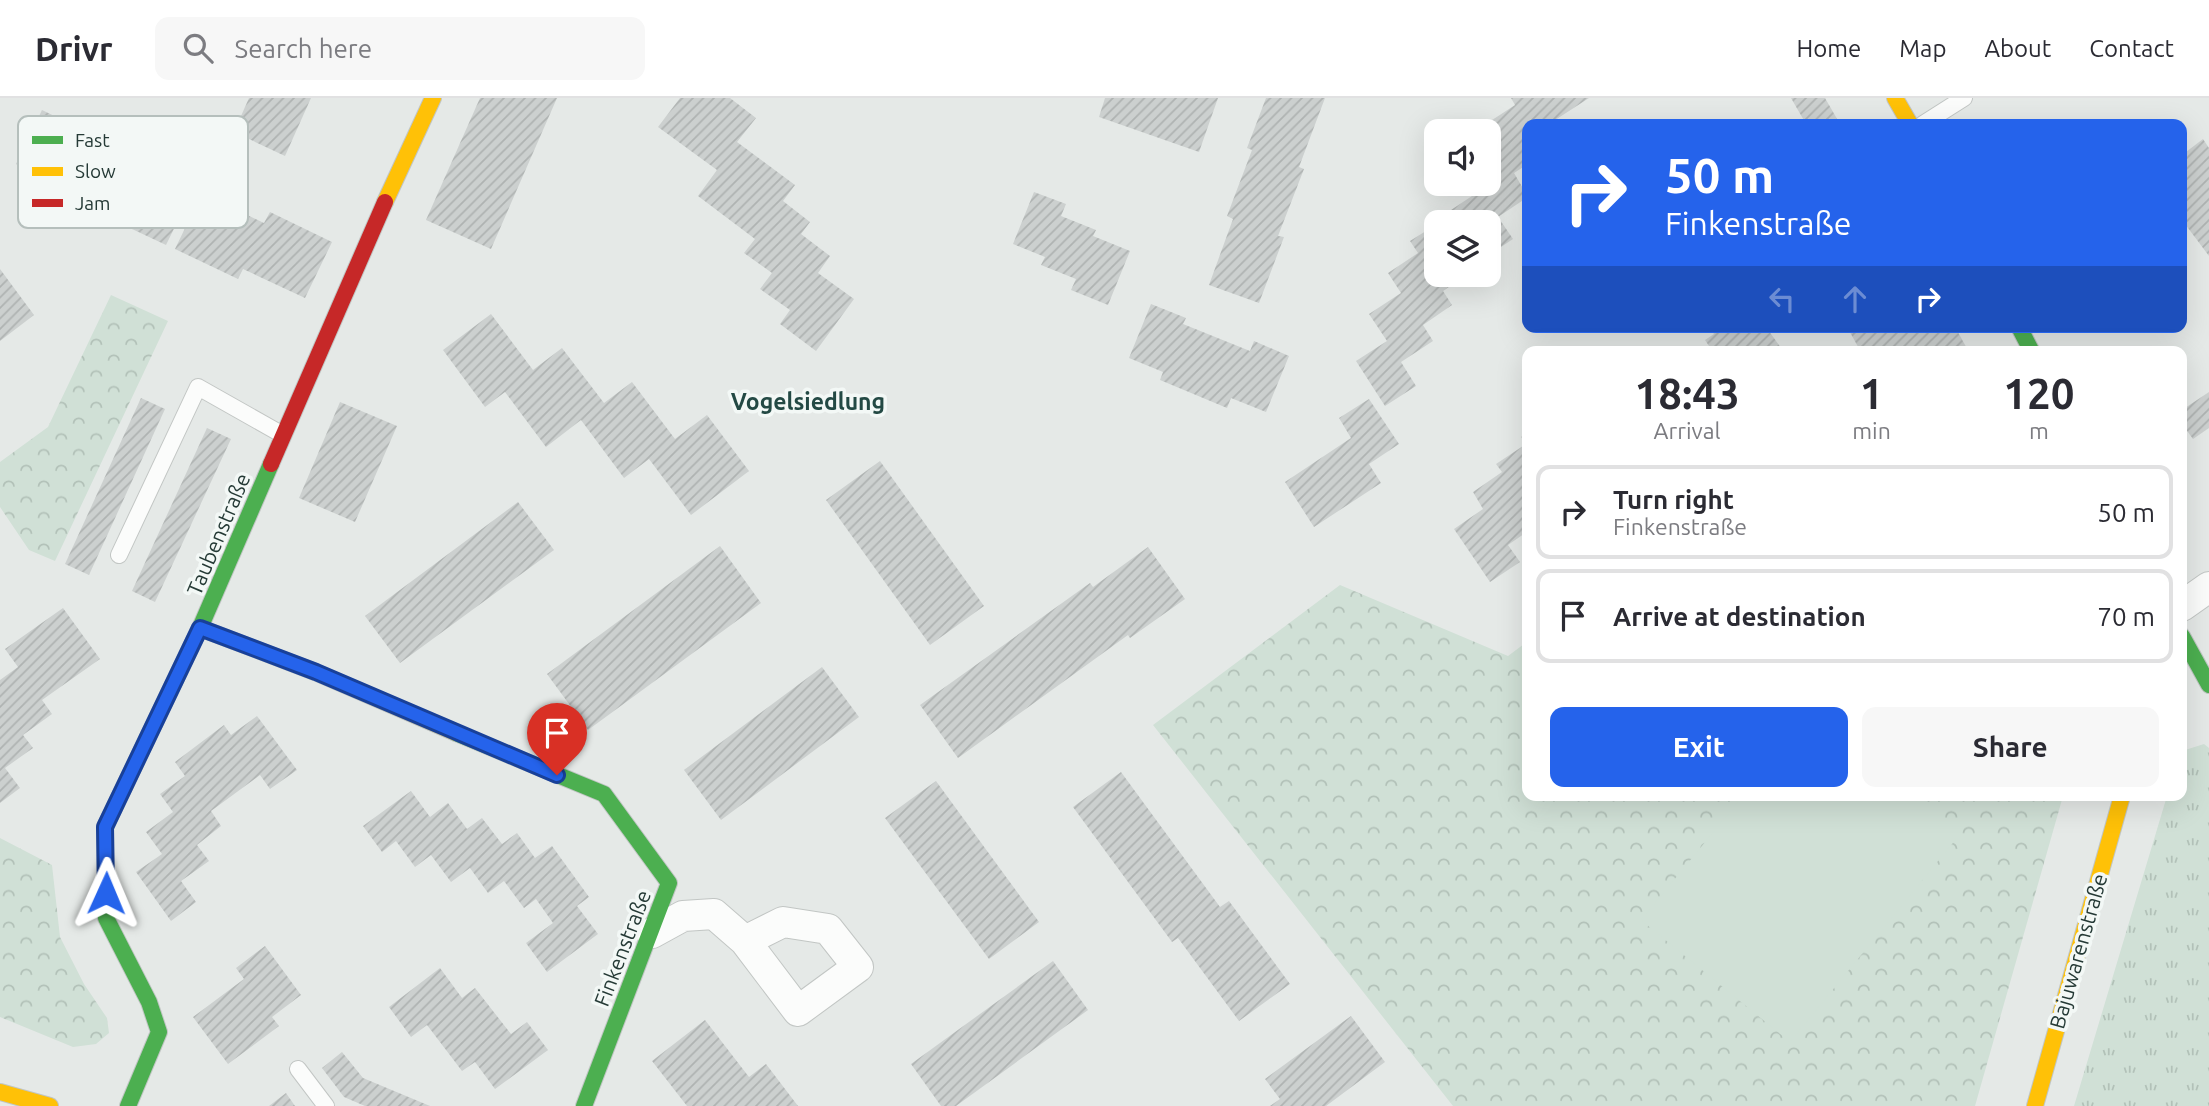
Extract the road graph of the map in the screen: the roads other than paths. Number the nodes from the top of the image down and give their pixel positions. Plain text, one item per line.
1 (433, 98) edge
2 (1895, 98) edge
3 (1965, 98) edge
4 (1907, 119) edge
5 (1931, 119) edge
6 (283, 435) junction
7 (119, 555) dead end
8 (2209, 587) edge
9 (2187, 602) edge
10 (200, 628) junction
11 (2187, 652) edge
12 (2209, 685) edge
13 (2121, 801) edge
14 (652, 933) junction
15 (744, 941) dead end
16 (298, 1069) dead end
17 (0, 1092) edge
18 (50, 1106) edge
19 (128, 1106) edge
20 (326, 1106) edge
21 (584, 1106) edge
22 (2035, 1106) edge

1 - 6 street, Taubenstraße
2 - 4 street
3 - 5 lane
6 - 7 lane
6 - 10 street, Taubenstraße
8 - 9 street
10 - 14 street, Finkenstraße
10 - 19 street, Taubenstraße
11 - 12 street
13 - 22 street, Bajuwarenstraße
14 - 15 street
14 - 21 street, Finkenstraße
16 - 20 lane
17 - 18 street

